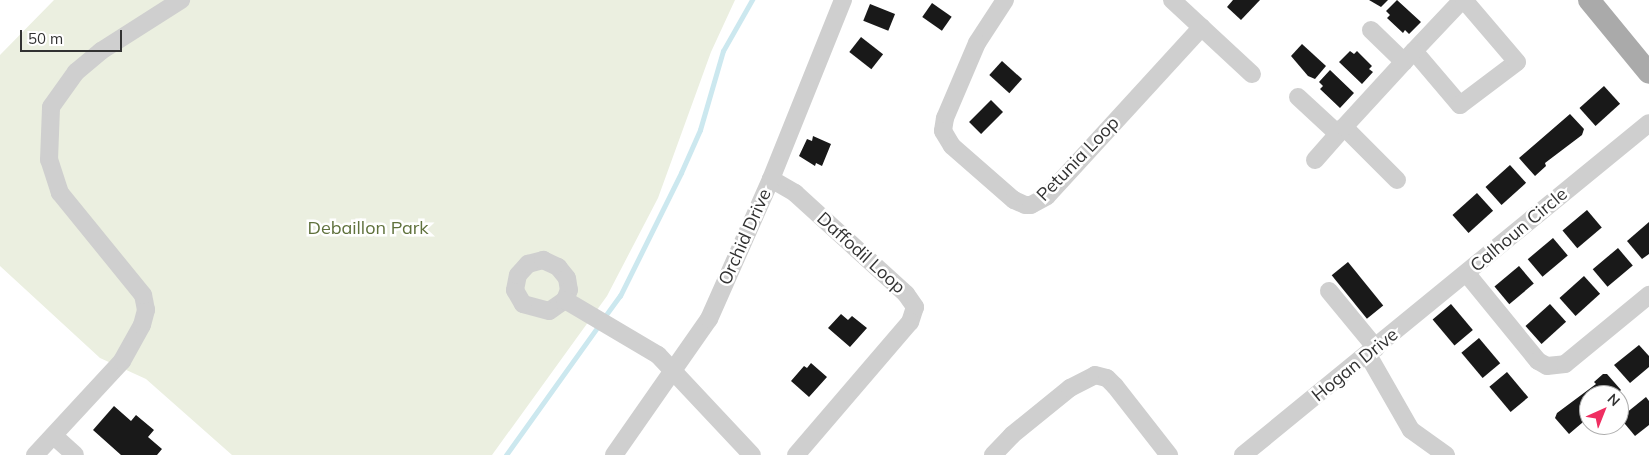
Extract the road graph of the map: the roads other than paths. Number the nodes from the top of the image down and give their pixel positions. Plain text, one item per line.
1 (181, 0) edge
2 (843, 0) edge
3 (1005, 0) edge
4 (1172, 0) edge
5 (1463, 0) edge
6 (1589, 0) edge
7 (1202, 27) junction
8 (1371, 30) dead end
9 (1409, 56) junction
10 (1649, 73) edge
11 (1252, 74) dead end
12 (1298, 97) dead end
13 (1649, 123) edge
14 (1341, 131) junction
15 (1315, 160) dead end
16 (771, 179) junction
17 (1398, 180) dead end
18 (1466, 274) junction
19 (1329, 291) dead end
20 (1649, 295) edge
21 (565, 300) dead end
22 (1372, 351) junction
23 (674, 369) junction
24 (54, 436) junction
25 (35, 455) edge
26 (76, 455) edge
27 (614, 455) edge
28 (752, 455) edge
29 (796, 455) edge
30 (993, 455) edge
31 (1169, 455) edge
32 (1243, 455) edge
33 (1446, 455) edge

1 - 24 street
2 - 16 street, Orchid Drive
3 - 7 street, Petunia Loop
4 - 7 street
5 - 9 street
5 - 9 street
6 - 10 main road
7 - 11 street
8 - 9 street
9 - 14 street
12 - 14 street
13 - 18 street, Calhoun Circle
14 - 15 street
14 - 17 street
16 - 23 street, Orchid Drive
16 - 29 street, Daffodil Loop
18 - 20 street, Calhoun Circle
18 - 22 street, Hogan Drive
19 - 22 street
21 - 23 street
22 - 32 street, Hogan Drive
22 - 33 street
23 - 27 street, Orchid Drive
23 - 28 street
24 - 25 street
24 - 26 street
30 - 31 street

